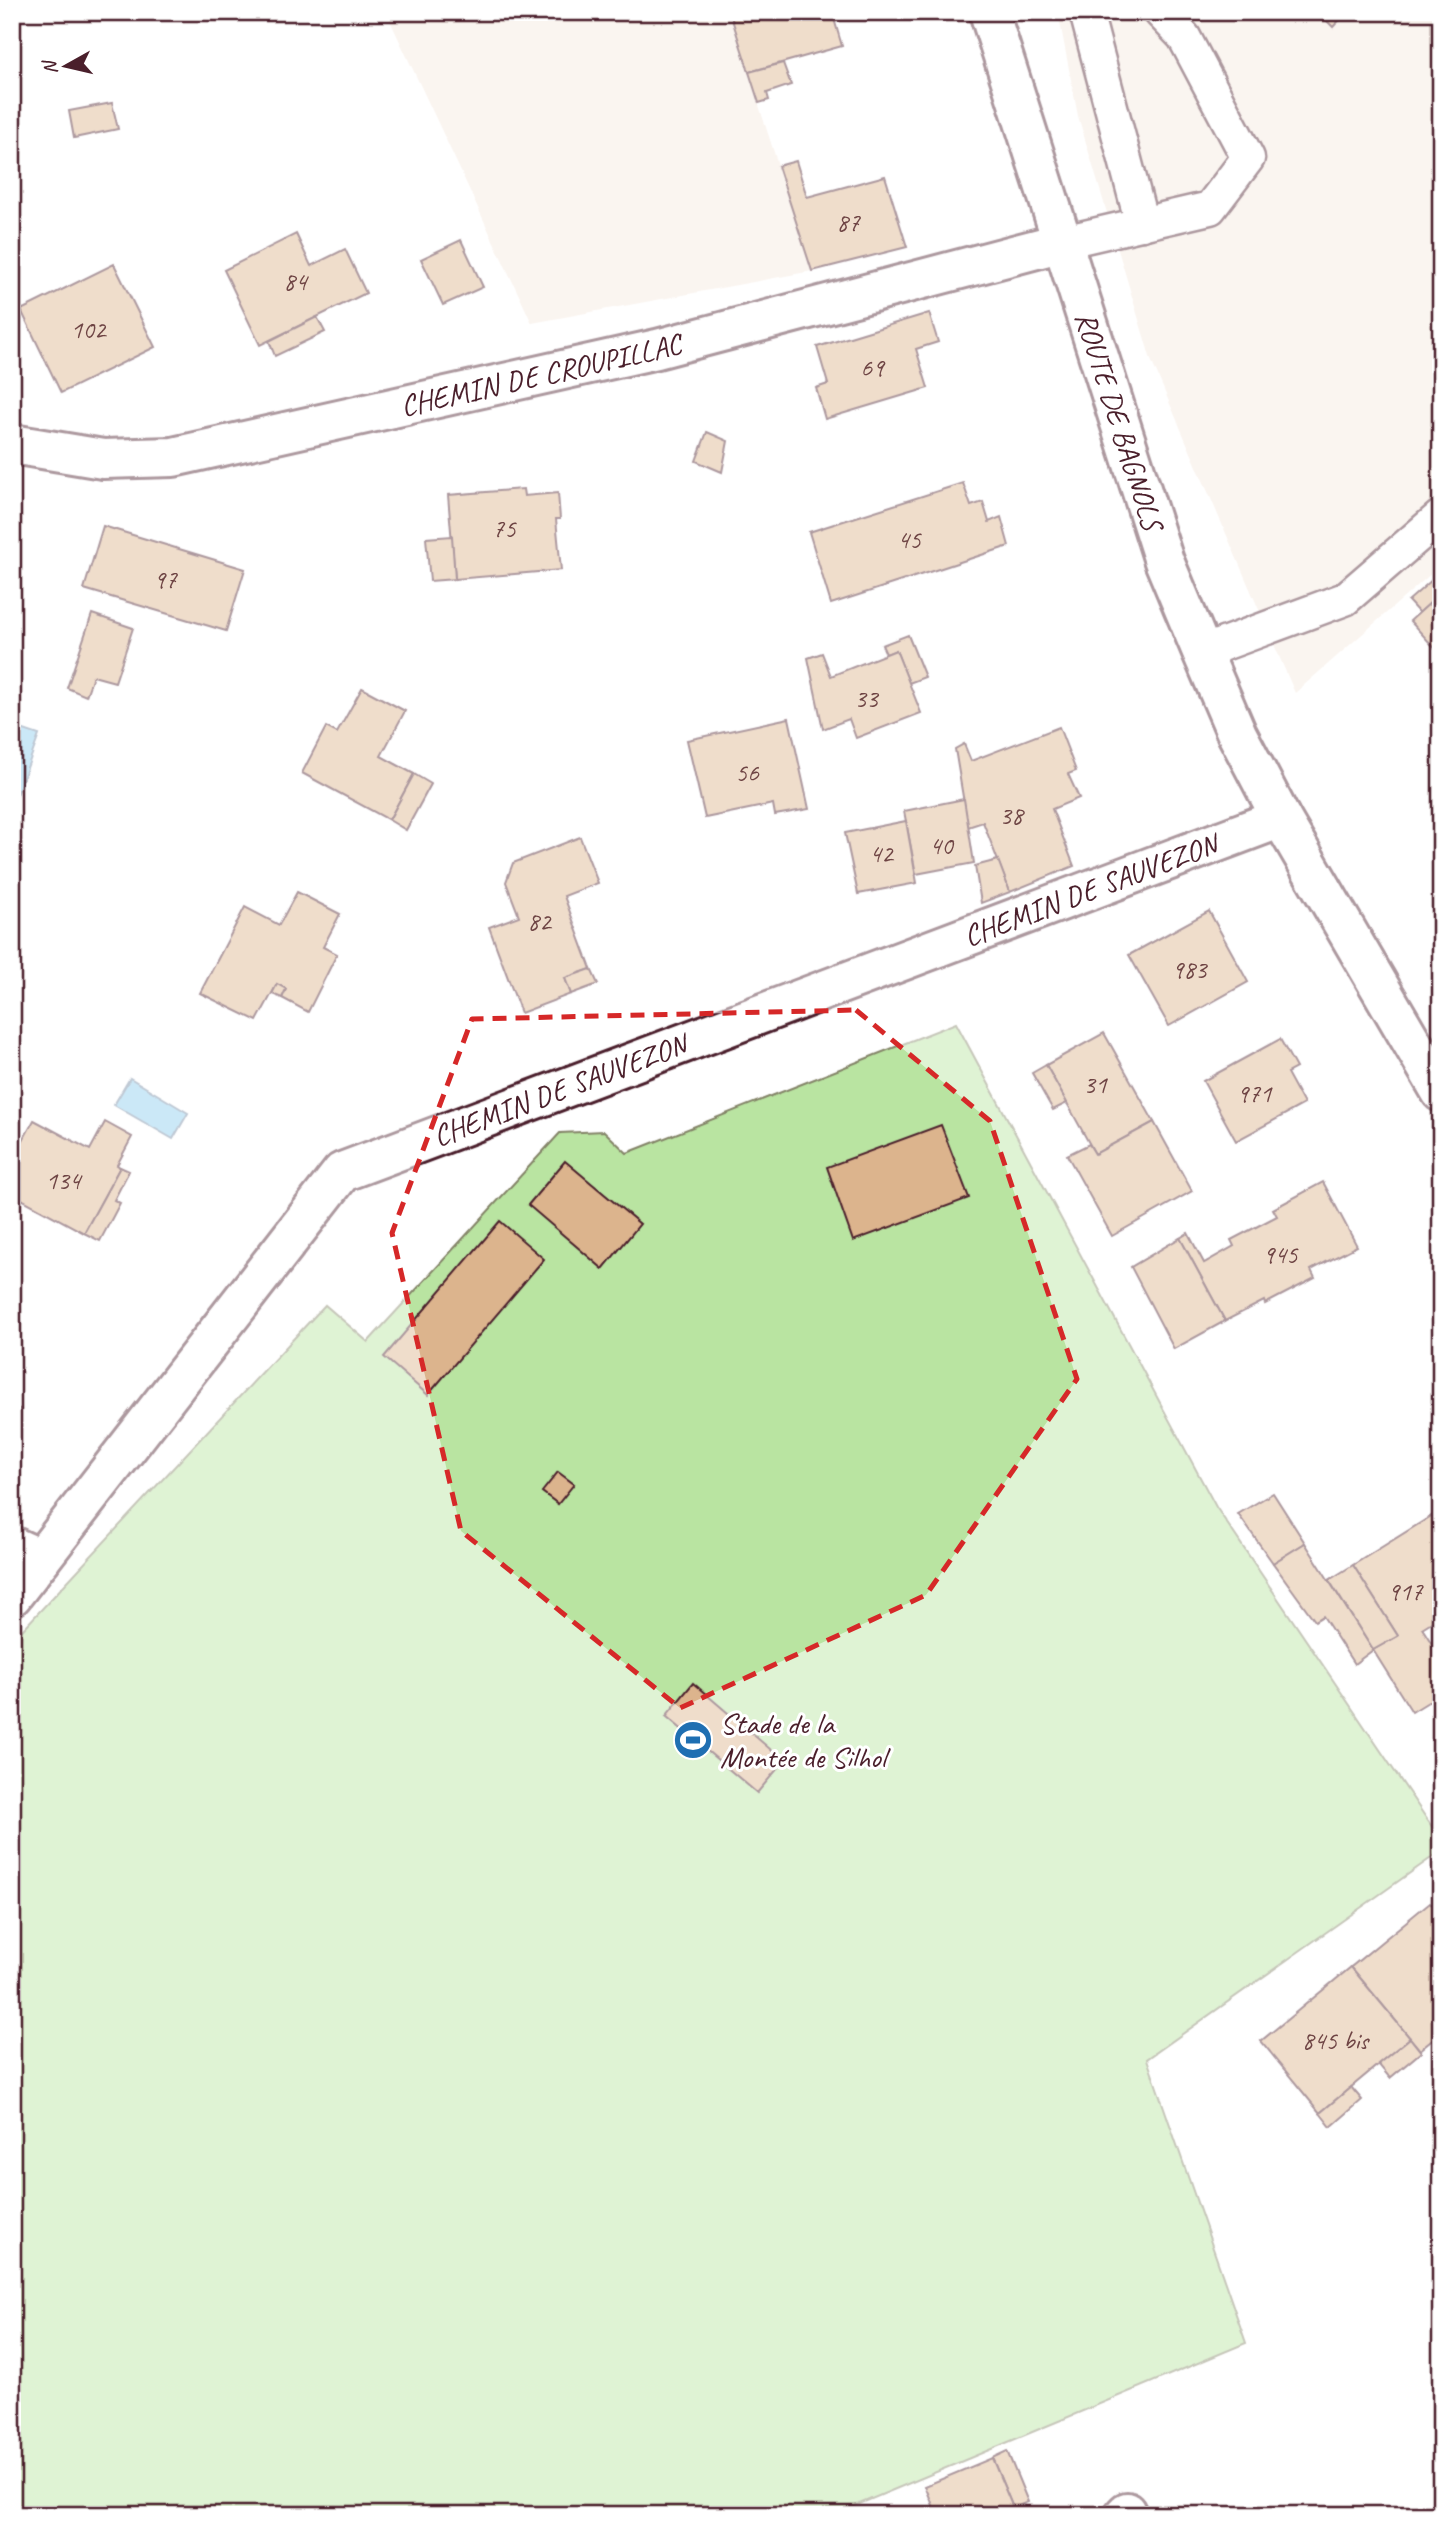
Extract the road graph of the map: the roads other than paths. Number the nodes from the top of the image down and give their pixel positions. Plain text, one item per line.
1 (1086, 12) edge
2 (1160, 12) edge
3 (992, 13) edge
4 (1142, 223) junction
5 (1063, 242) junction
6 (12, 444) edge
7 (1441, 516) edge
8 (1202, 652) junction
9 (1281, 818) junction
10 (1441, 1092) edge
11 (27, 1552) edge
12 (12, 1596) edge

1 - 4 lane
2 - 4 lane
3 - 5 street, ROUTE DE BAGNOLS
4 - 5 lane
5 - 6 street, CHEMIN DE CROUPILLAC
5 - 8 street, ROUTE DE BAGNOLS
7 - 8 lane
8 - 9 street, ROUTE DE BAGNOLS
9 - 10 street, ROUTE DE BAGNOLS
9 - 11 street, CHEMIN DE SAUVEZON
11 - 12 street, CHEMIN DE SAUVEZON

